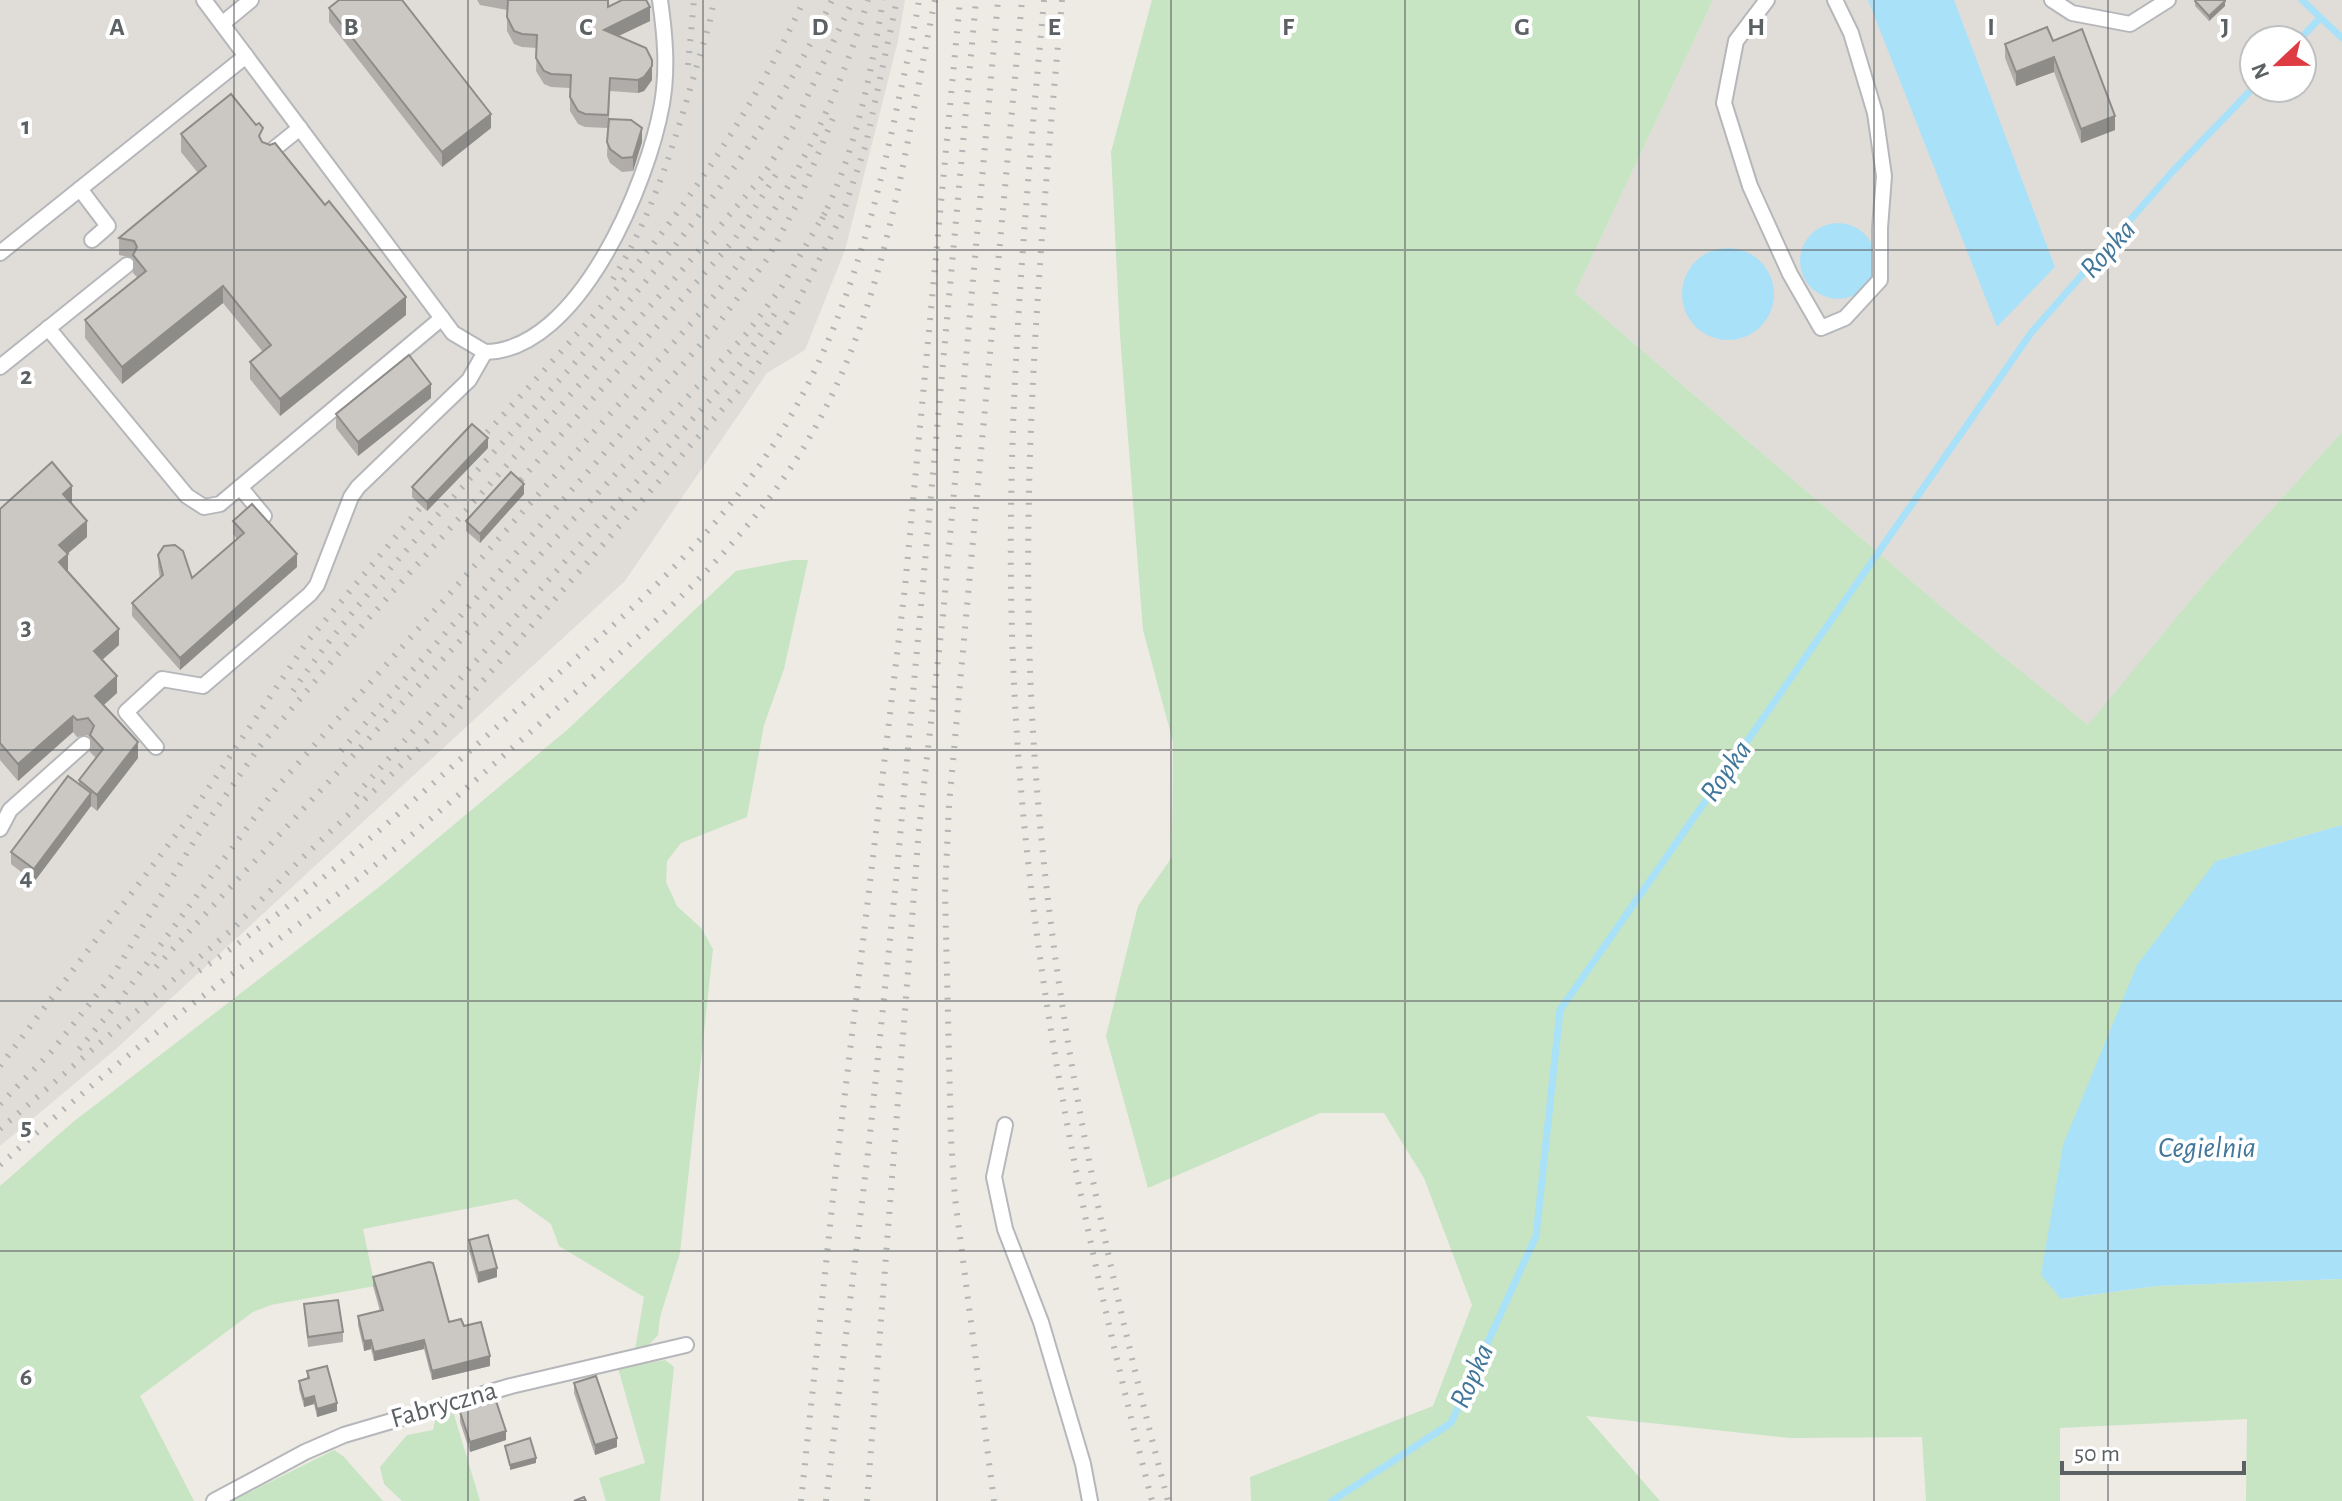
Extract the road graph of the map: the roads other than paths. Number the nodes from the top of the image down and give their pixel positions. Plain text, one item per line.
1 (204, 0) edge
2 (251, 0) edge
3 (660, 0) edge
4 (1767, 0) edge
5 (1835, 0) edge
6 (2052, 0) edge
7 (2168, 0) edge
8 (222, 24) junction
9 (246, 56) junction
10 (300, 128) junction
11 (269, 153) edge
12 (80, 189) junction
13 (92, 240) dead end
14 (0, 253) edge
15 (127, 265) dead end
16 (442, 318) junction
17 (48, 328) junction
18 (485, 352) junction
19 (0, 367) edge
20 (240, 487) junction
21 (264, 516) edge
22 (84, 744) dead end
23 (156, 747) dead end
24 (0, 829) edge
25 (1005, 1125) dead end
26 (686, 1345) dead end
27 (214, 1501) edge
28 (1090, 1501) edge

1 - 8 lane
2 - 8 lane
3 - 18 lane
4 - 5 lane
6 - 7 lane
8 - 9 lane
9 - 10 lane
9 - 12 lane
10 - 11 lane
10 - 16 lane
12 - 13 lane
12 - 14 lane
15 - 17 lane
16 - 18 lane
16 - 20 lane
17 - 19 lane
17 - 20 lane
18 - 23 lane
20 - 21 lane
22 - 24 lane
25 - 28 lane
26 - 27 lane, Fabryczna

